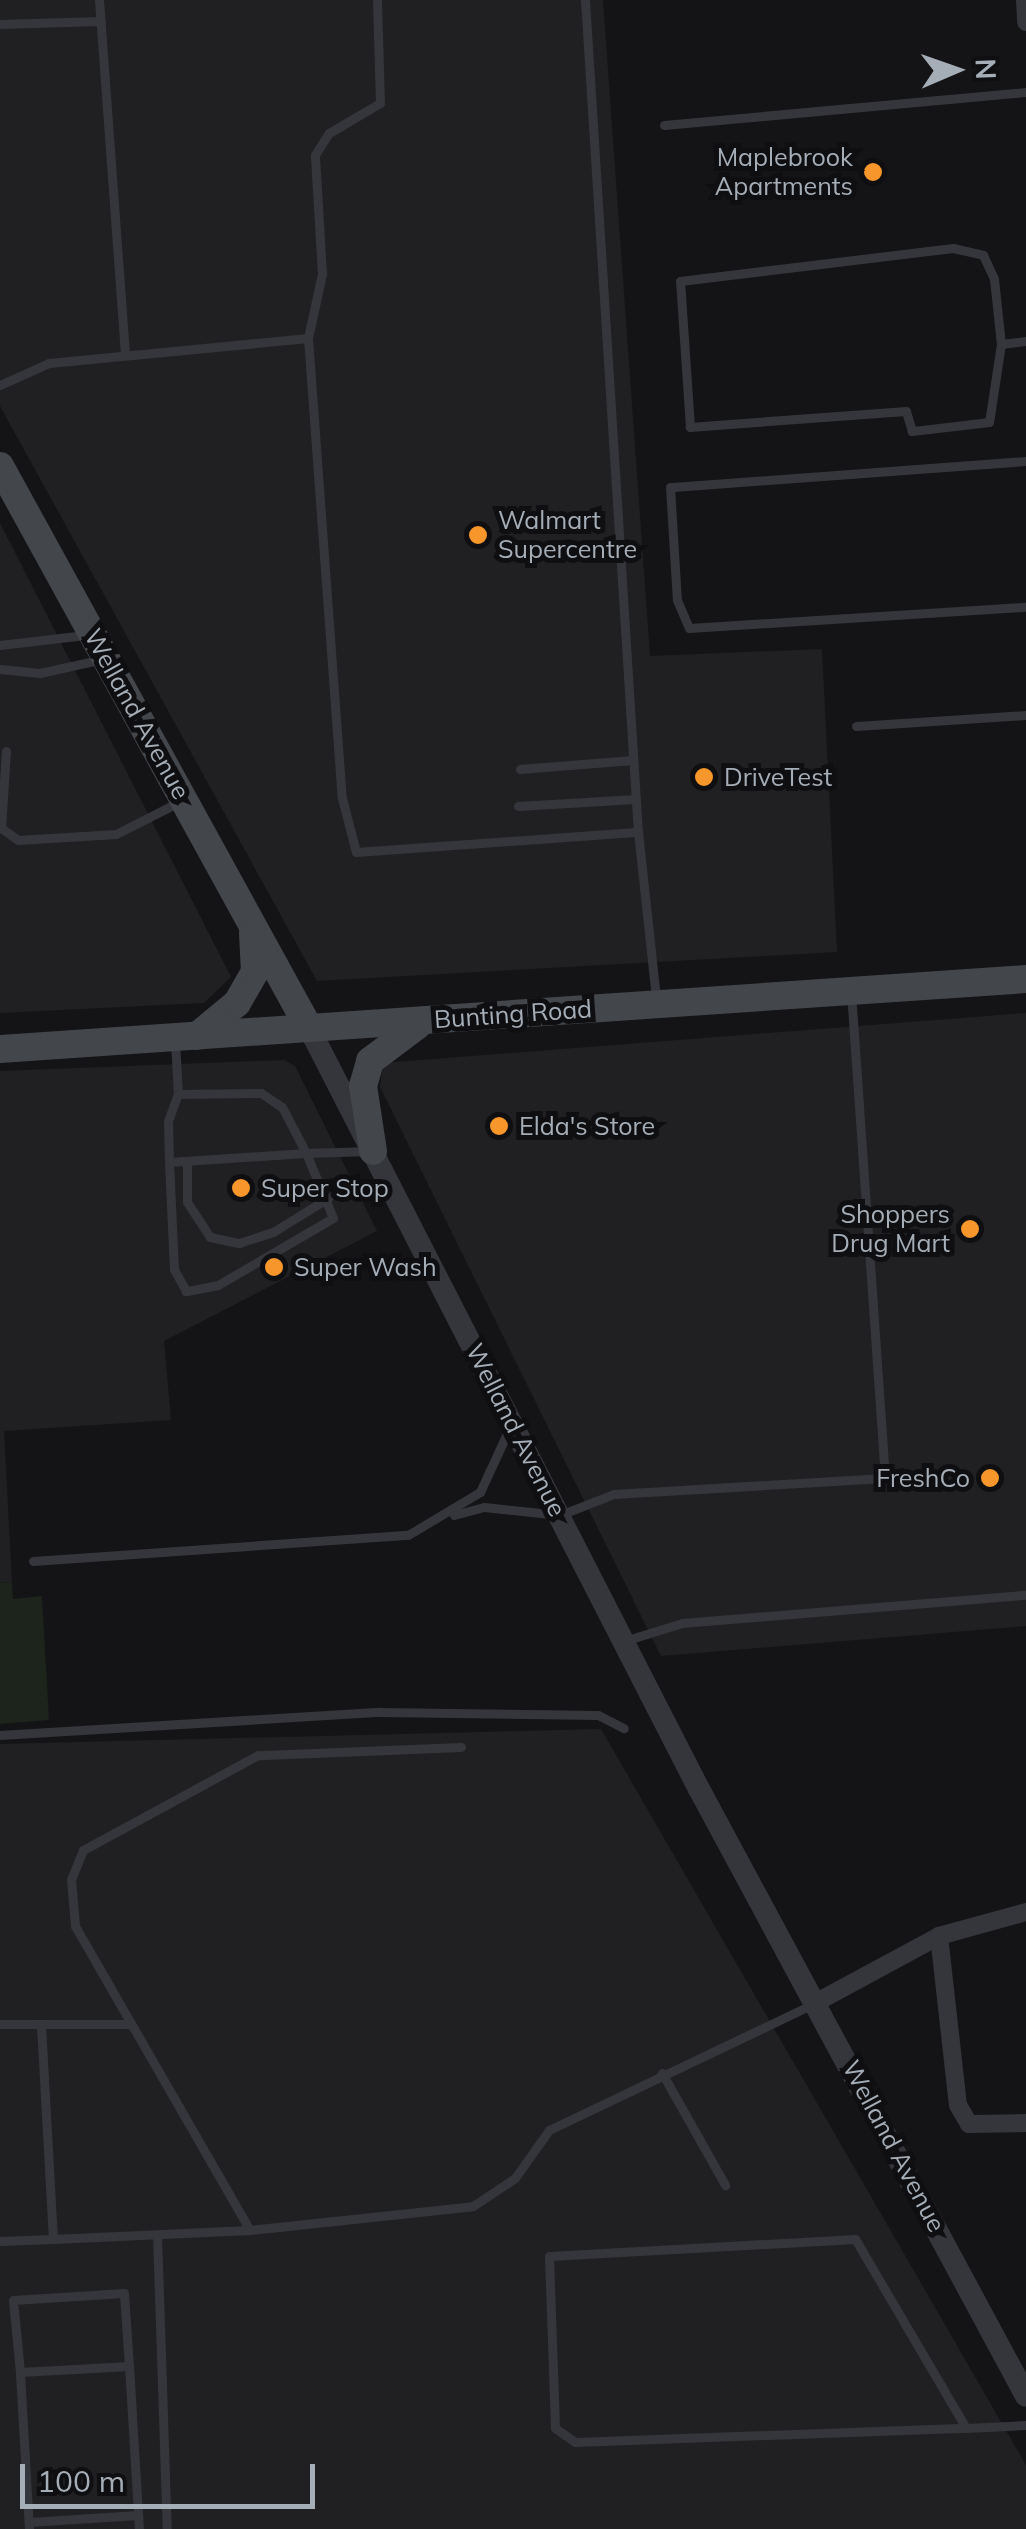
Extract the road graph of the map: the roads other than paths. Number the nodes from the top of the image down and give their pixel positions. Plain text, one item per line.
1 (99, 0) edge
2 (377, 0) edge
3 (585, 0) edge
4 (1024, 0) edge
5 (101, 21) junction
6 (1026, 22) edge
7 (0, 24) edge
8 (1026, 92) edge
9 (664, 124) dead end
10 (308, 338) junction
11 (1026, 341) edge
12 (1001, 344) junction
13 (126, 354) junction
14 (0, 384) edge
15 (1026, 461) edge
16 (0, 466) edge
17 (1026, 607) edge
18 (0, 643) edge
19 (99, 646) junction
20 (0, 669) edge
21 (1026, 715) edge
22 (856, 726) dead end
23 (6, 751) dead end
24 (633, 760) junction
25 (520, 769) dead end
26 (184, 799) junction
27 (636, 800) junction
28 (518, 806) dead end
29 (638, 832) junction
30 (252, 922) junction
31 (1026, 980) edge
32 (851, 991) junction
33 (658, 1004) junction
34 (428, 1020) junction
35 (310, 1028) junction
36 (185, 1037) junction
37 (0, 1049) edge
38 (178, 1094) junction
39 (373, 1151) junction
40 (306, 1154) junction
41 (186, 1161) junction
42 (170, 1162) junction
43 (328, 1198) junction
44 (512, 1421) junction
45 (454, 1515) junction
46 (560, 1515) junction
47 (33, 1561) dead end
48 (1026, 1596) edge
49 (624, 1641) junction
50 (624, 1728) dead end
51 (0, 1735) edge
52 (462, 1747) dead end
53 (1026, 1912) edge
54 (939, 1936) junction
55 (818, 2002) junction
56 (0, 2024) edge
57 (130, 2024) junction
58 (41, 2025) junction
59 (662, 2073) junction
60 (1026, 2122) edge
61 (724, 2185) dead end
62 (250, 2230) junction
63 (157, 2235) junction
64 (52, 2239) junction
65 (0, 2241) edge
66 (1018, 2363) edge
67 (129, 2366) junction
68 (20, 2372) junction
69 (1026, 2396) edge
70 (1026, 2425) edge
71 (966, 2428) junction
72 (138, 2514) junction
73 (29, 2526) edge
74 (139, 2529) edge
75 (167, 2529) edge

1 - 5 lane
2 - 10 lane
3 - 24 lane
4 - 6 street
5 - 7 lane
5 - 13 lane
8 - 9 lane
10 - 13 lane
10 - 29 lane
11 - 12 lane
12 - 12 lane
13 - 14 lane
15 - 17 lane
16 - 19 main road, Welland Avenue
18 - 19 lane
19 - 20 lane
19 - 26 main road, Welland Avenue
21 - 22 lane
23 - 26 lane
24 - 25 lane
24 - 27 lane
26 - 30 main road, Welland Avenue
27 - 28 lane
27 - 29 lane
29 - 33 lane
30 - 35 main road, Welland Avenue
30 - 36 main road
31 - 32 main road, Bunting Road
32 - 33 main road, Bunting Road
32 - 46 lane
33 - 34 main road, Bunting Road
34 - 35 main road, Bunting Road
34 - 39 main road
35 - 36 main road, Bunting Road
35 - 39 street, Welland Avenue
36 - 37 main road, Bunting Road
36 - 38 lane
38 - 40 lane
38 - 42 lane
39 - 40 lane
39 - 44 street, Welland Avenue
40 - 41 lane
40 - 43 lane
41 - 42 lane
41 - 43 lane
42 - 43 lane
44 - 45 lane
44 - 46 street, Welland Avenue
45 - 46 lane
45 - 47 lane
46 - 49 street, Welland Avenue
48 - 49 lane
49 - 55 street, Welland Avenue
50 - 51 lane
52 - 57 lane
53 - 54 street
54 - 55 street
54 - 60 street
55 - 59 lane
55 - 66 street, Welland Avenue
56 - 58 lane
57 - 58 lane
57 - 62 lane
58 - 64 lane
59 - 61 lane
59 - 62 lane
62 - 63 lane
63 - 64 lane
63 - 75 lane
64 - 65 lane
66 - 69 street, Welland Avenue
67 - 68 lane
67 - 68 lane
67 - 72 lane
68 - 73 lane
70 - 71 lane
71 - 71 lane
72 - 73 lane
72 - 74 lane

